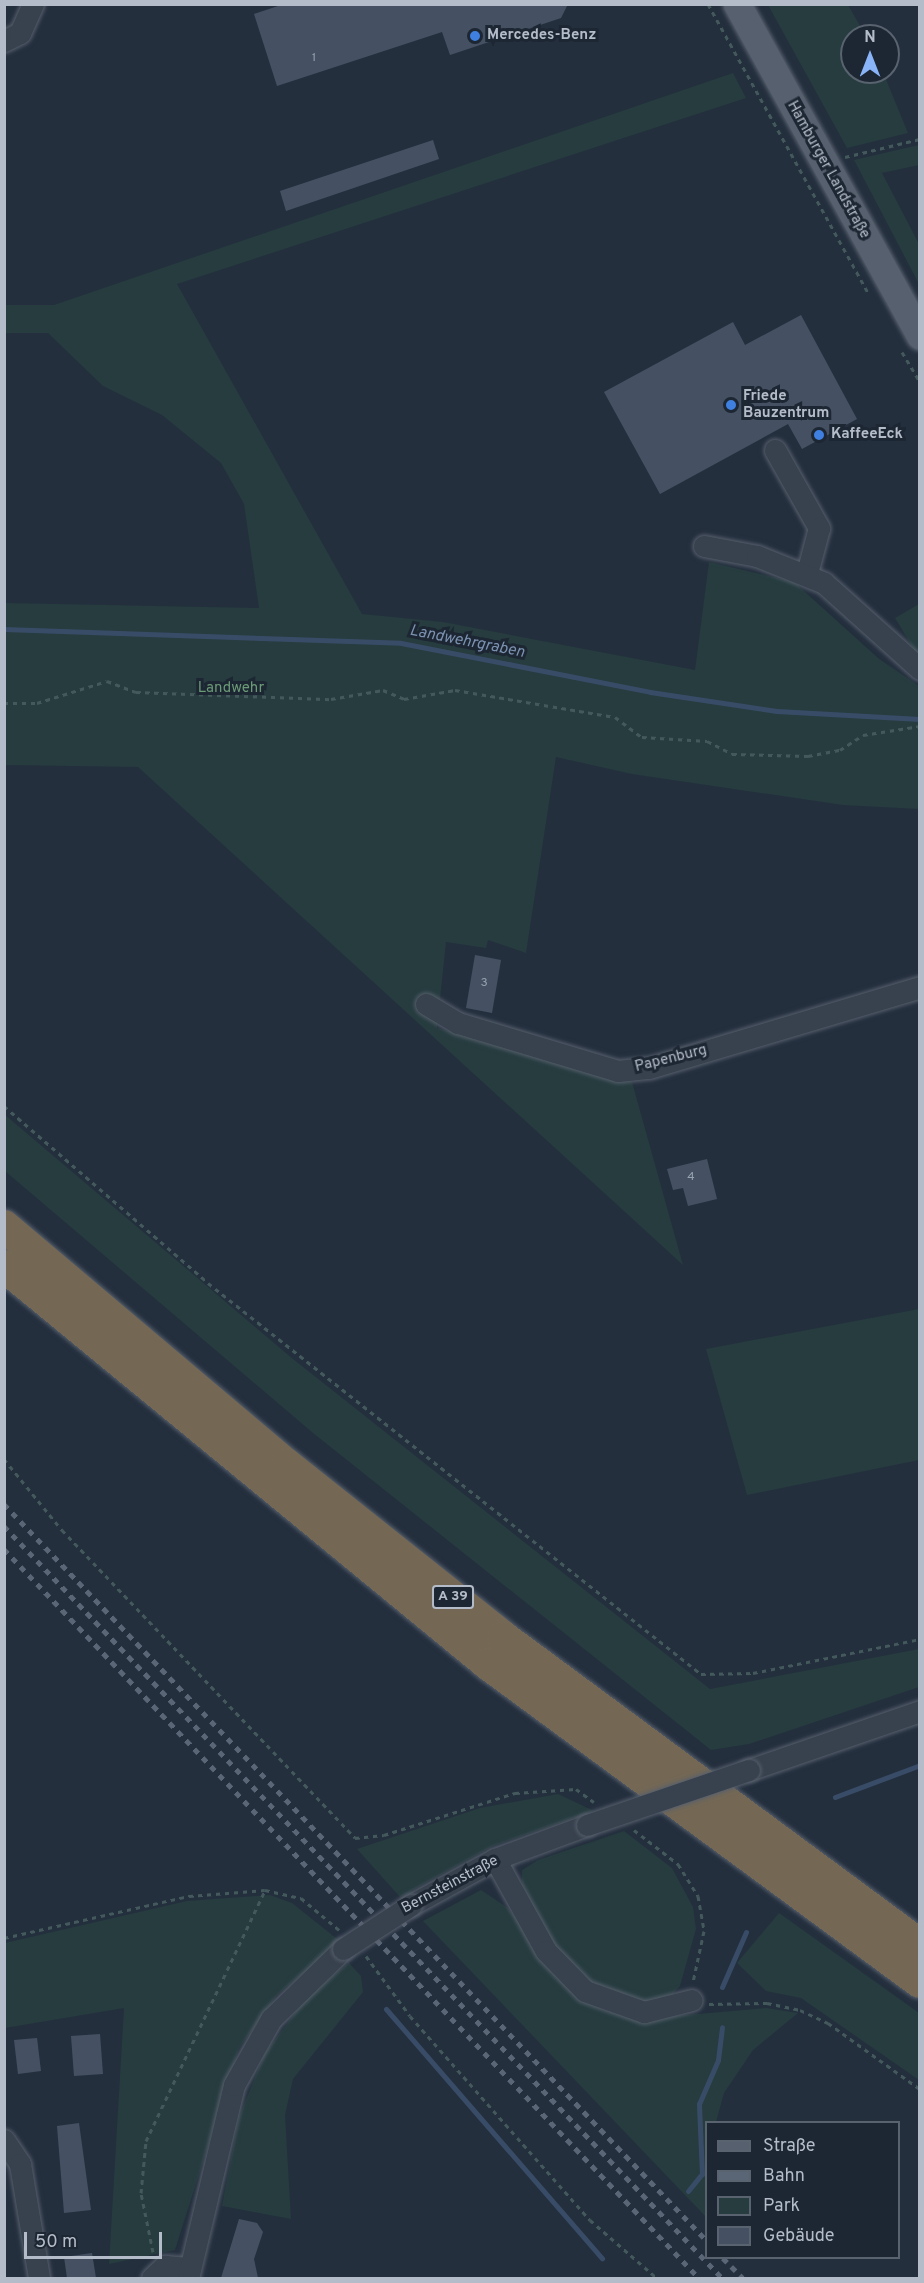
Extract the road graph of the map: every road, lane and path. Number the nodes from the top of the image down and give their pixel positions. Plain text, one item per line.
1 (33, 4) edge
2 (708, 4) edge
3 (737, 4) edge
4 (4, 40) edge
5 (920, 139) edge
6 (823, 161) junction
7 (872, 299) dead end
8 (910, 343) edge
9 (920, 382) edge
10 (775, 450) dead end
11 (704, 546) dead end
12 (807, 573) junction
13 (920, 669) edge
14 (4, 703) edge
15 (920, 726) edge
16 (920, 987) edge
17 (426, 1004) dead end
18 (4, 1106) edge
19 (4, 1226) edge
20 (4, 1266) edge
21 (4, 1459) edge
22 (920, 1639) edge
23 (920, 1711) edge
24 (920, 1798) edge
25 (601, 1807) dead end
26 (920, 1816) edge
27 (628, 1826) dead end
28 (495, 1859) junction
29 (265, 1890) junction
30 (4, 1938) edge
31 (920, 1945) edge
32 (350, 1946) junction
33 (920, 1982) edge
34 (692, 2000) junction
35 (920, 2089) edge
36 (4, 2140) edge
37 (189, 2273) edge
38 (154, 2275) edge
39 (39, 2278) edge
40 (657, 2278) edge

1 - 4 street
2 - 7 path
3 - 6 main road, Hamburger Landstraße
5 - 6 path
6 - 8 main road, Hamburger Landstraße
8 - 9 path
10 - 12 street
11 - 12 street
12 - 13 street
14 - 15 path
16 - 17 street, Papenburg
18 - 22 path
19 - 31 highway, A 39
20 - 33 highway, A 39
21 - 25 path
23 - 28 street, Bernsteinstraße, bridge
24 - 26 path
27 - 34 path
28 - 32 street, Bernsteinstraße, bridge
28 - 34 street
29 - 30 path
29 - 32 path
29 - 38 path
32 - 37 street, Bernsteinstraße
32 - 40 path
34 - 35 path
36 - 39 street
37 - 38 street

